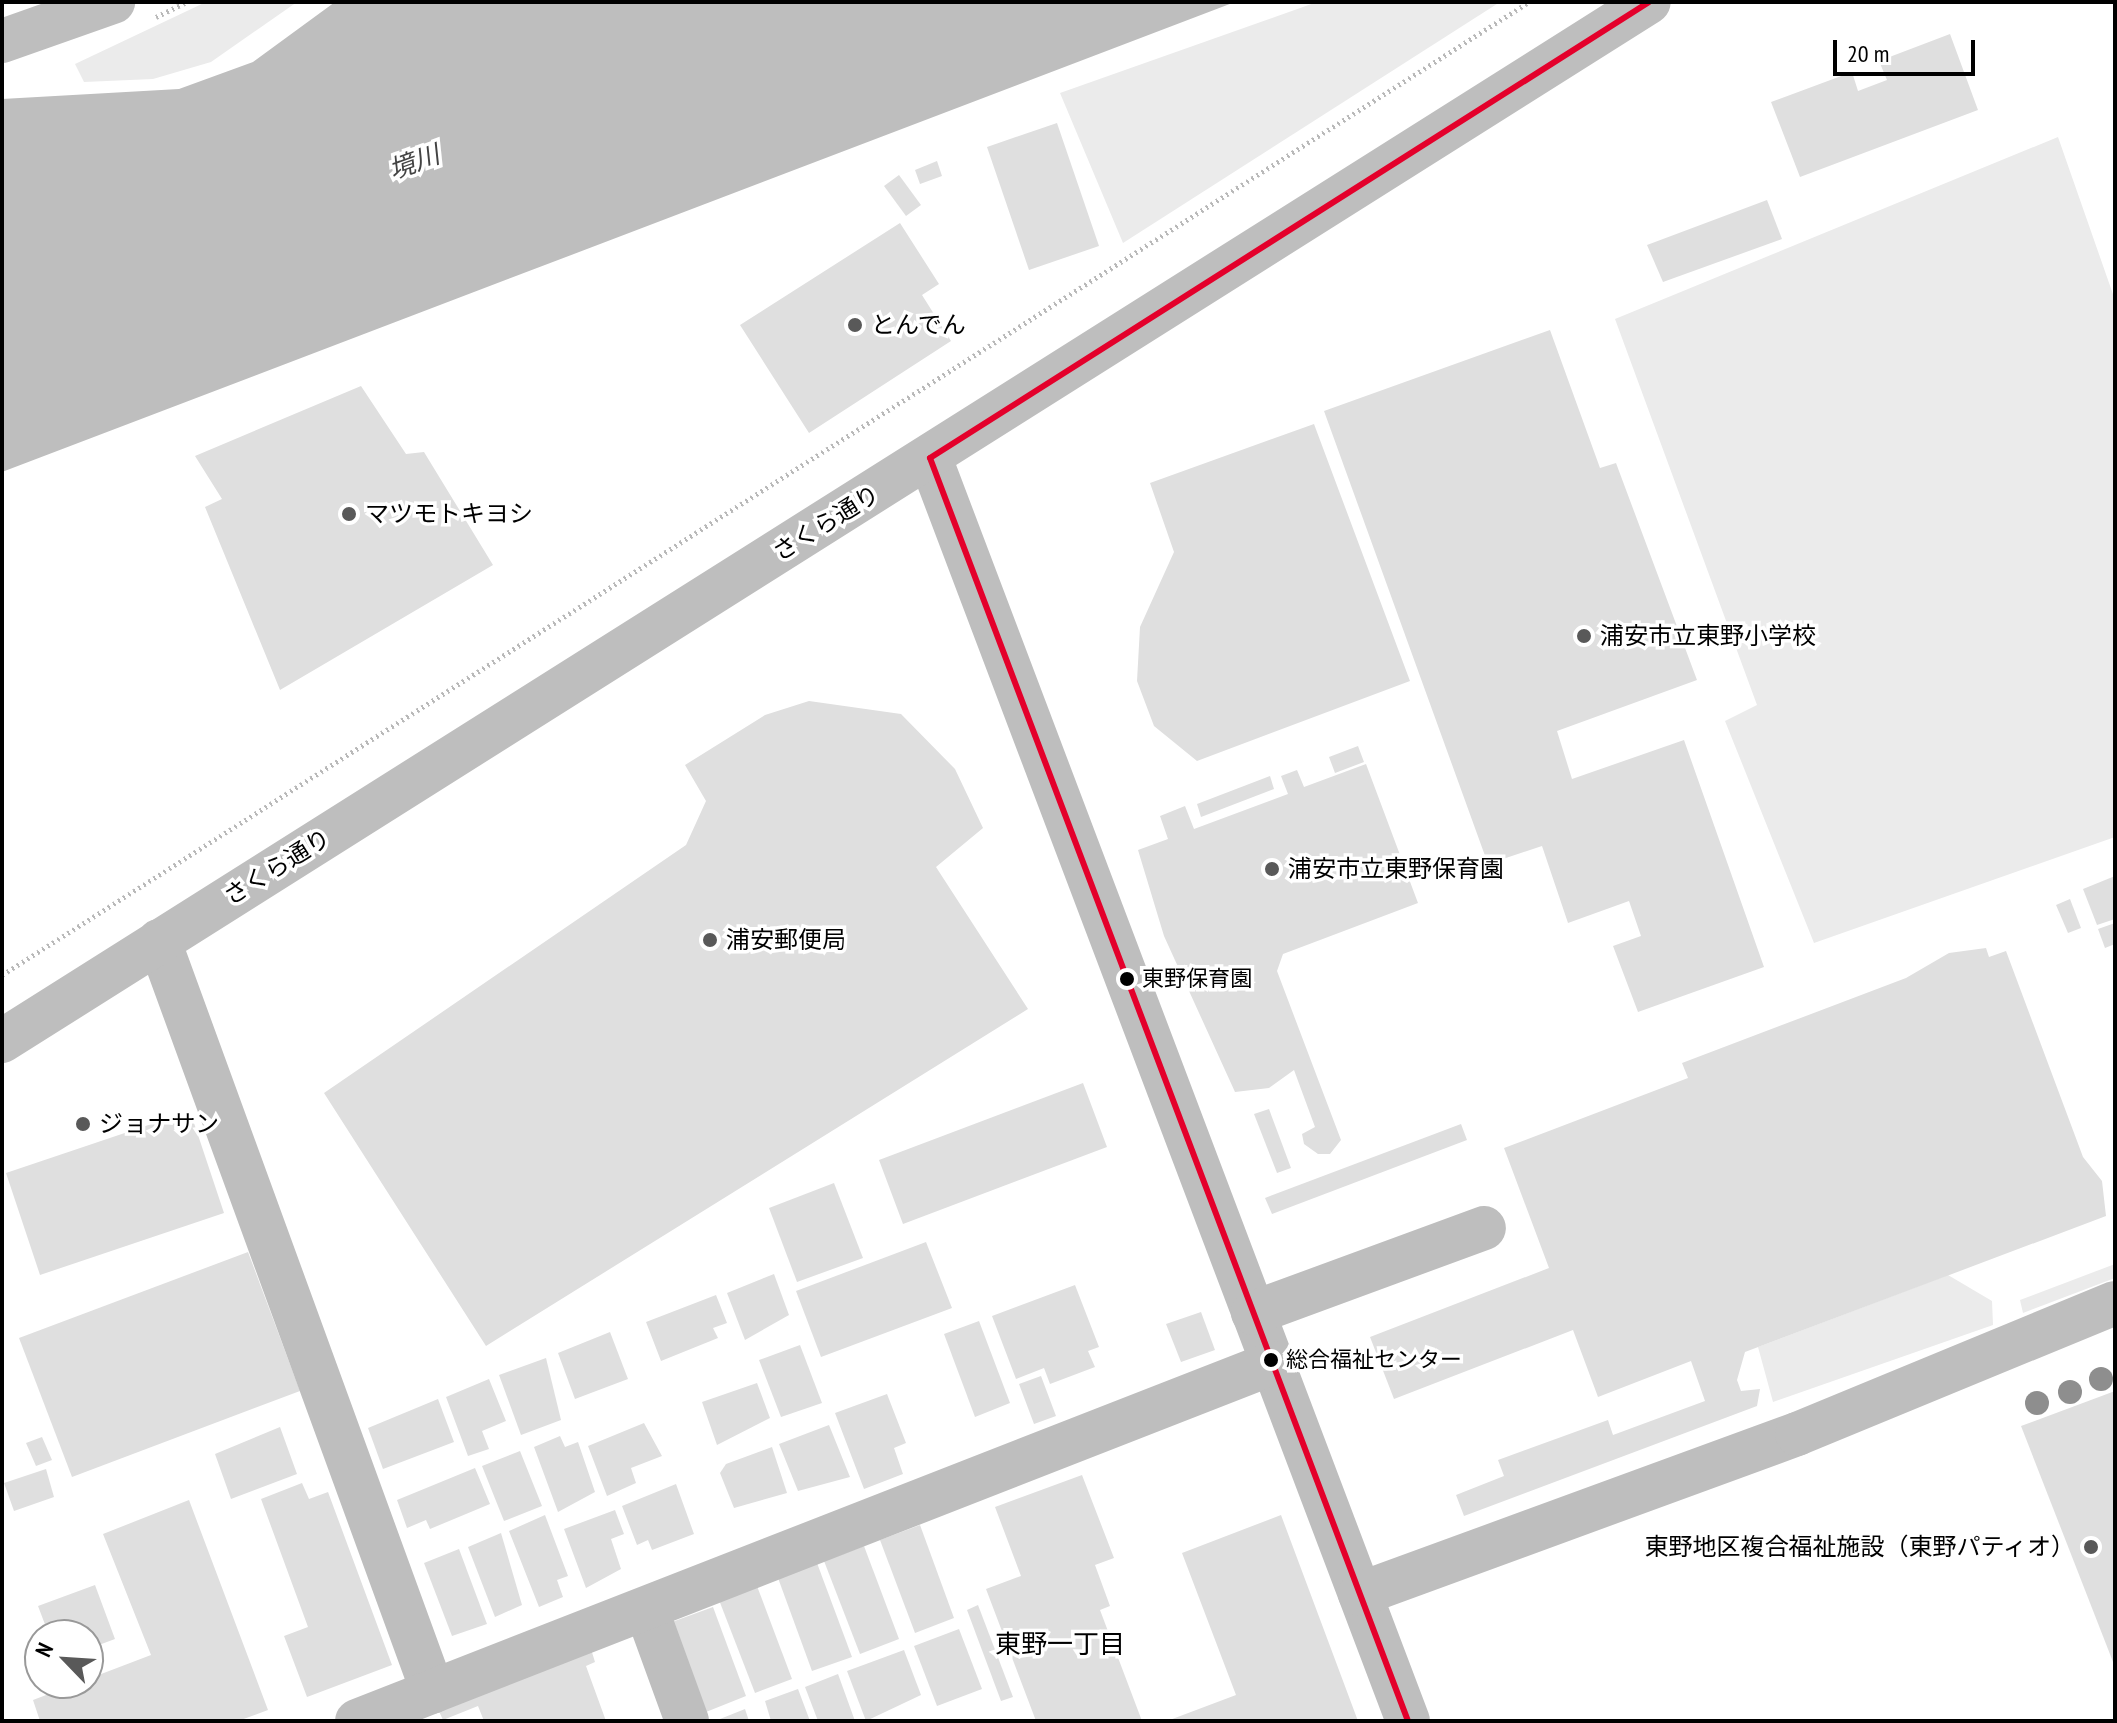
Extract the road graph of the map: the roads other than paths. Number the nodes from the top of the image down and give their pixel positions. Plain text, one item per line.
1 (113, 2) edge
2 (1649, 2) edge
3 (2, 41) edge
4 (930, 458) junction
5 (159, 941) junction
6 (2, 1041) edge
7 (1484, 1228) dead end
8 (2115, 1303) edge
9 (1253, 1313) junction
10 (1273, 1363) junction
11 (1360, 1594) junction
12 (647, 1611) junction
13 (433, 1692) junction
14 (357, 1721) edge
15 (687, 1721) edge
16 (1408, 1721) edge

1 - 3 street
2 - 4 street, さくら通り
4 - 5 street, さくら通り
4 - 9 street
5 - 6 street, さくら通り
5 - 13 street
7 - 9 street
8 - 11 street
9 - 10 street
10 - 11 street
10 - 12 street
11 - 16 street
12 - 13 street
12 - 15 street
13 - 14 street

